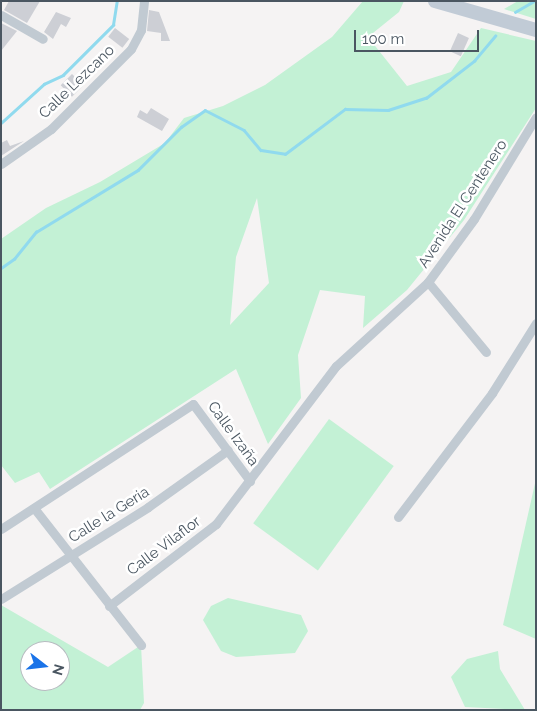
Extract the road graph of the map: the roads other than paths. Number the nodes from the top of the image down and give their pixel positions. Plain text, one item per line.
1 (144, 1) edge
2 (434, 1) edge
3 (1, 15) edge
4 (536, 30) edge
5 (43, 39) dead end
6 (536, 117) edge
7 (1, 164) edge
8 (428, 282) junction
9 (536, 323) edge
10 (486, 352) dead end
11 (228, 450) junction
12 (250, 481) junction
13 (34, 508) junction
14 (398, 517) dead end
15 (1, 529) edge
16 (70, 555) junction
17 (1, 599) edge
18 (109, 606) junction
19 (142, 645) dead end

1 - 7 street, Calle Lezcano
2 - 4 main road
3 - 5 street
6 - 8 street, Avenida El Centenero
8 - 10 street
8 - 12 street, Avenida El Centenero
9 - 14 street
11 - 12 street, Calle Izaña
11 - 13 street, Calle Izaña
11 - 16 street, Calle la Geria
12 - 18 street, Calle Vilaflor
13 - 15 street
13 - 16 street
16 - 17 street, Calle la Geria
16 - 18 street
18 - 19 street

